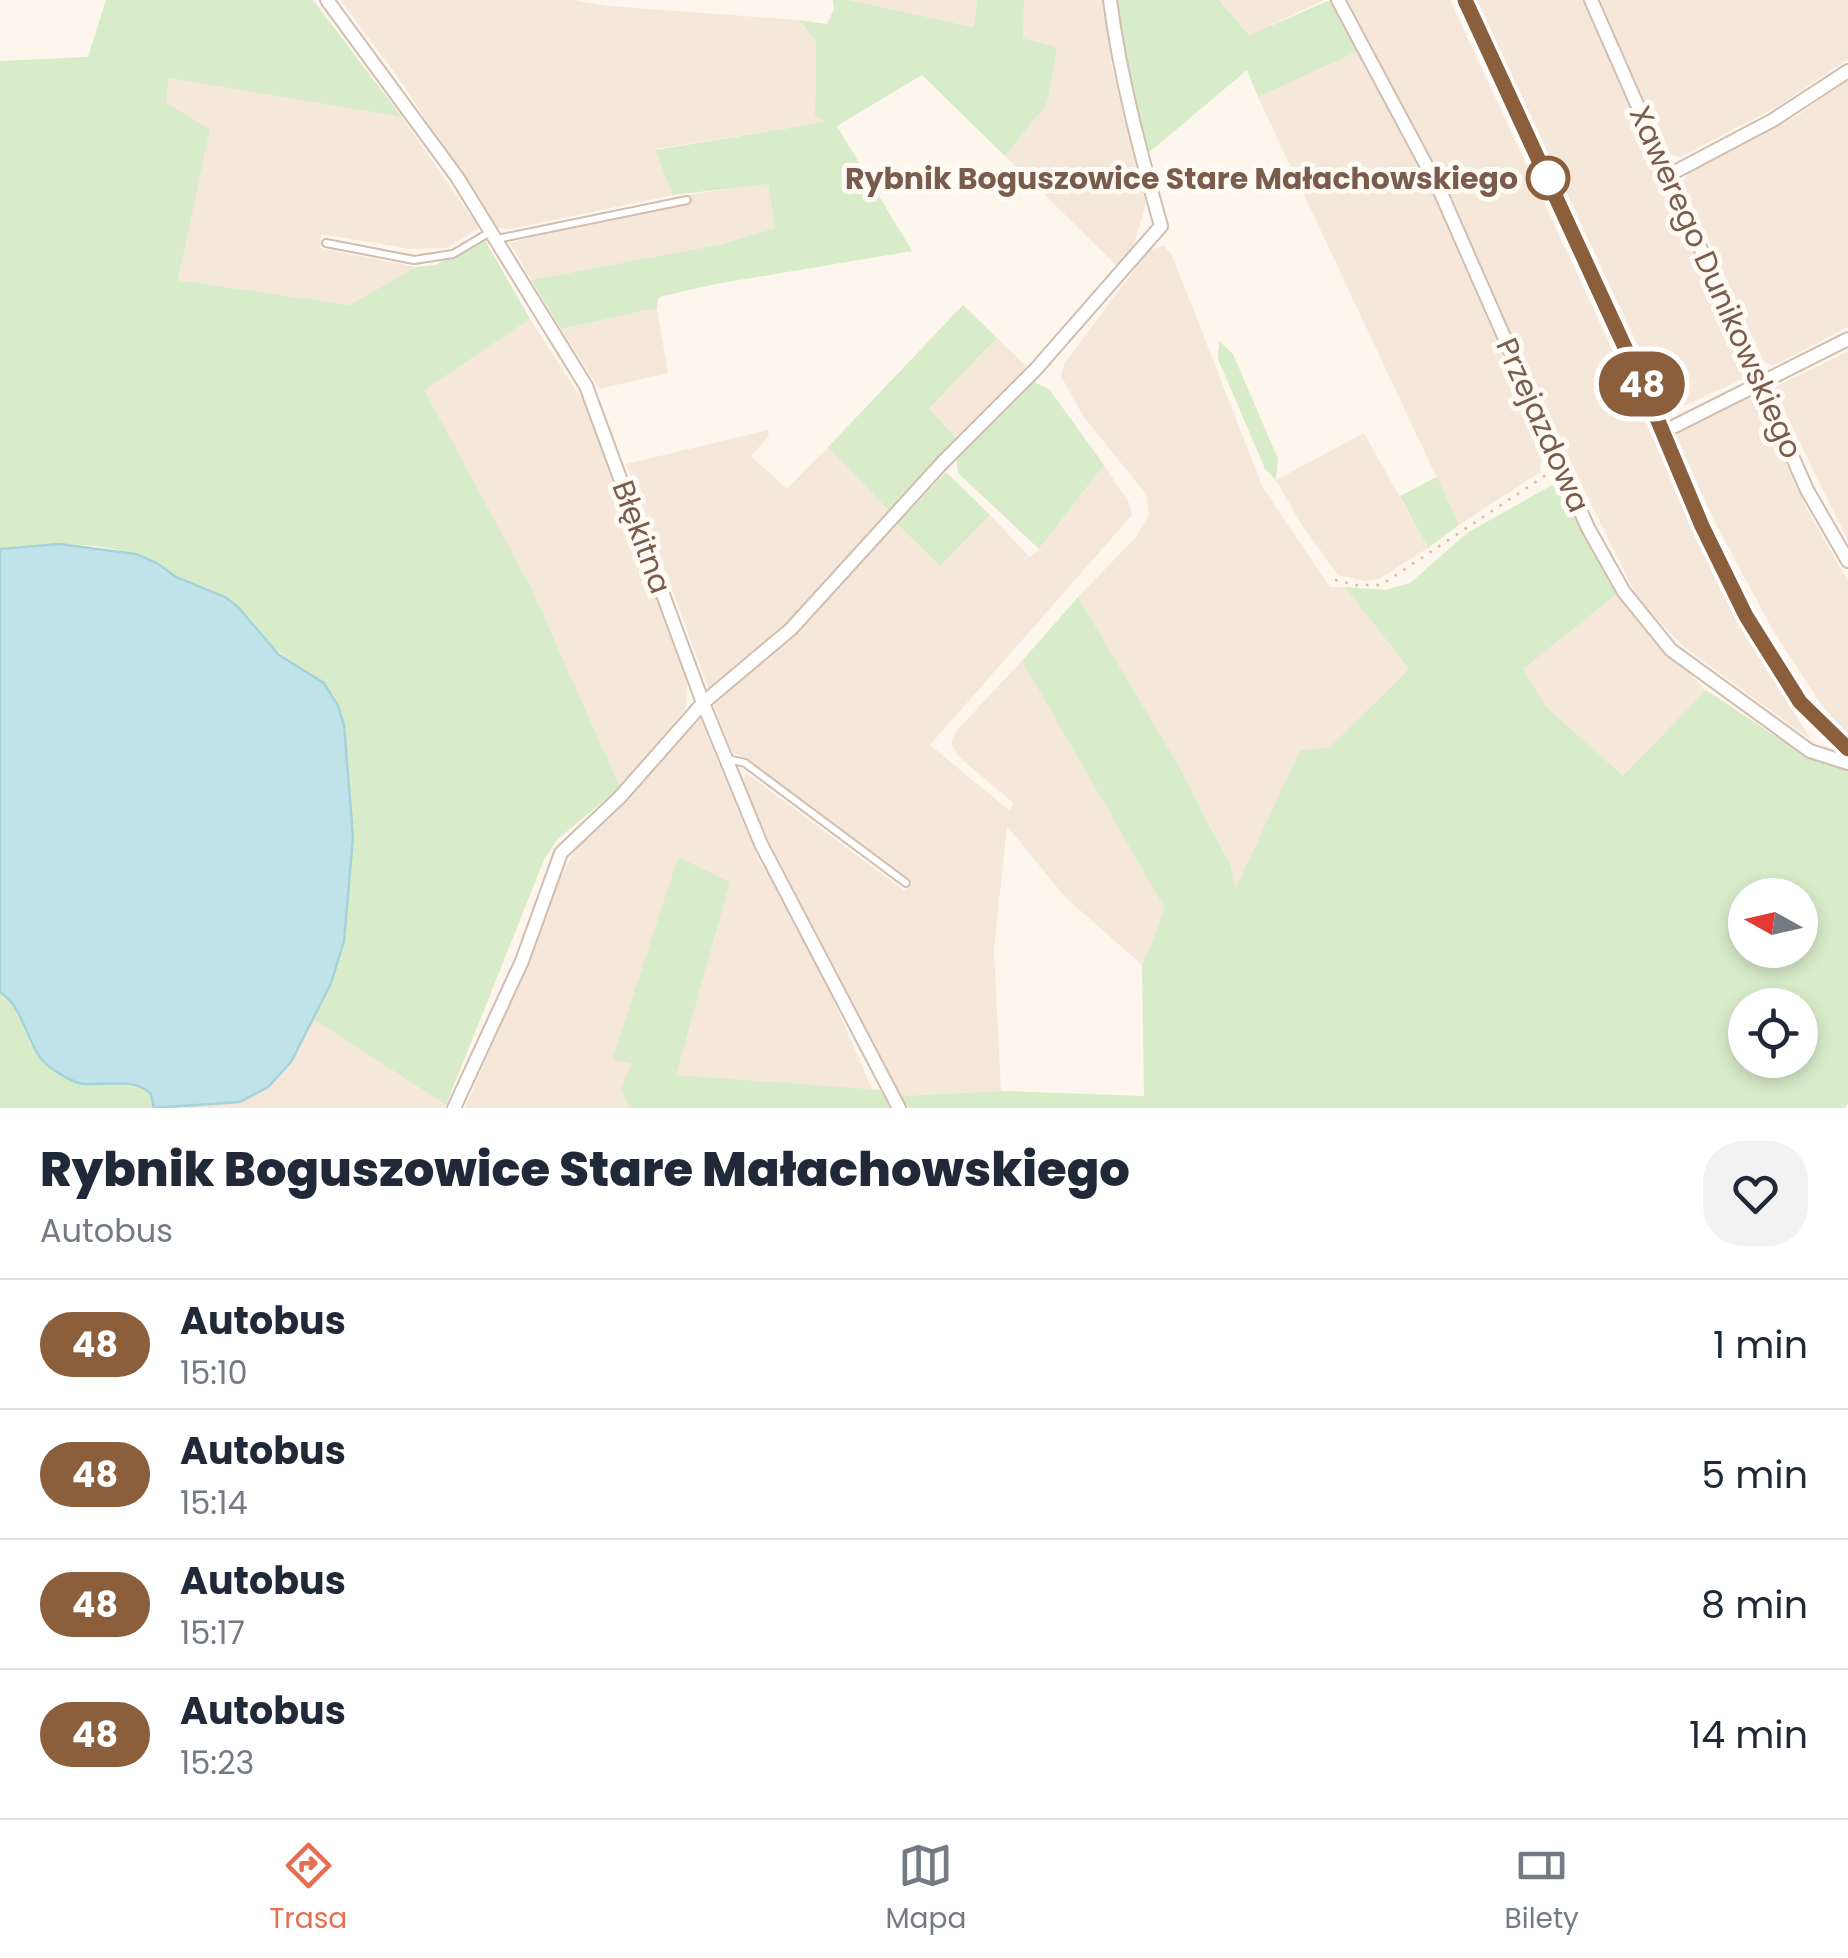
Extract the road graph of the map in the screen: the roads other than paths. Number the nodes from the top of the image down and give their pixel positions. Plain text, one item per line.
1 (327, 0) edge
2 (1110, 0) edge
3 (1338, 0) edge
4 (1465, 0) edge
5 (1591, 0) edge
6 (1848, 71) edge
7 (1670, 174) junction
8 (687, 200) dead end
9 (494, 236) junction
10 (326, 243) dead end
11 (1848, 339) edge
12 (1760, 384) junction
13 (1663, 432) junction
14 (1848, 561) edge
15 (703, 703) junction
16 (1848, 749) edge
17 (727, 758) junction
18 (1848, 762) edge
19 (906, 882) dead end
20 (454, 1108) edge
21 (899, 1108) edge

1 - 9 street, Błękitna
2 - 15 street
3 - 18 street, Przejazdowa
4 - 13 street
5 - 7 street, Xawerego Dunikowskiego
6 - 7 street
7 - 12 street, Xawerego Dunikowskiego
8 - 9 lane
9 - 10 lane
9 - 15 street, Błękitna
11 - 12 street
12 - 13 street
12 - 14 street, Xawerego Dunikowskiego
13 - 16 street
15 - 17 street, Błękitna
15 - 20 street
17 - 19 lane
17 - 21 street, Błękitna

